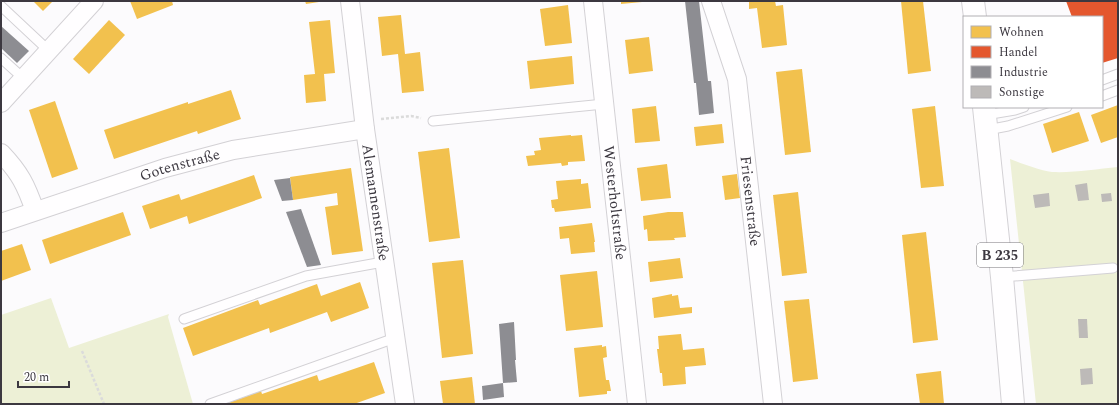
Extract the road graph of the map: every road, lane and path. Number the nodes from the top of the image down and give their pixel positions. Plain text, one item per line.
1 (94, 1) edge
2 (350, 1) edge
3 (593, 1) edge
4 (711, 1) edge
5 (973, 1) edge
6 (1, 6) edge
7 (974, 16) edge
8 (48, 50) junction
9 (1, 58) edge
10 (1118, 74) edge
11 (23, 78) junction
12 (1103, 80) edge
13 (1118, 90) edge
14 (1103, 96) edge
15 (1, 103) edge
16 (604, 104) junction
17 (1021, 108) edge
18 (1064, 108) edge
19 (986, 117) edge
20 (433, 121) joint
21 (364, 125) junction
22 (1, 153) edge
23 (35, 211) junction
24 (1, 223) edge
25 (384, 262) junction
26 (1113, 268) dead end
27 (1002, 277) junction
28 (184, 319) dead end
29 (395, 338) junction
30 (82, 351) dead end
31 (104, 404) edge
32 (210, 404) edge
33 (405, 404) edge
34 (638, 404) edge
35 (773, 404) edge
36 (1013, 404) edge

1 - 8 street
2 - 21 street, Alemannenstraße
3 - 16 street, Westerholtstraße
4 - 35 street, Friesenstraße
5 - 7 main road
6 - 8 lane
8 - 11 street
9 - 11 lane
10 - 12 lane
11 - 15 street
13 - 14 lane
16 - 20 lane
16 - 34 street, Westerholtstraße
17 - 19 lane
18 - 19 lane
19 - 27 main road, B 235
20 - 21 path
21 - 23 street, Gotenstraße
21 - 25 street, Alemannenstraße
22 - 23 street
23 - 24 street, Gotenstraße
25 - 28 lane
25 - 29 street, Alemannenstraße
26 - 27 lane
27 - 36 main road, B 235
29 - 32 lane
29 - 33 street, Alemannenstraße
30 - 31 path

